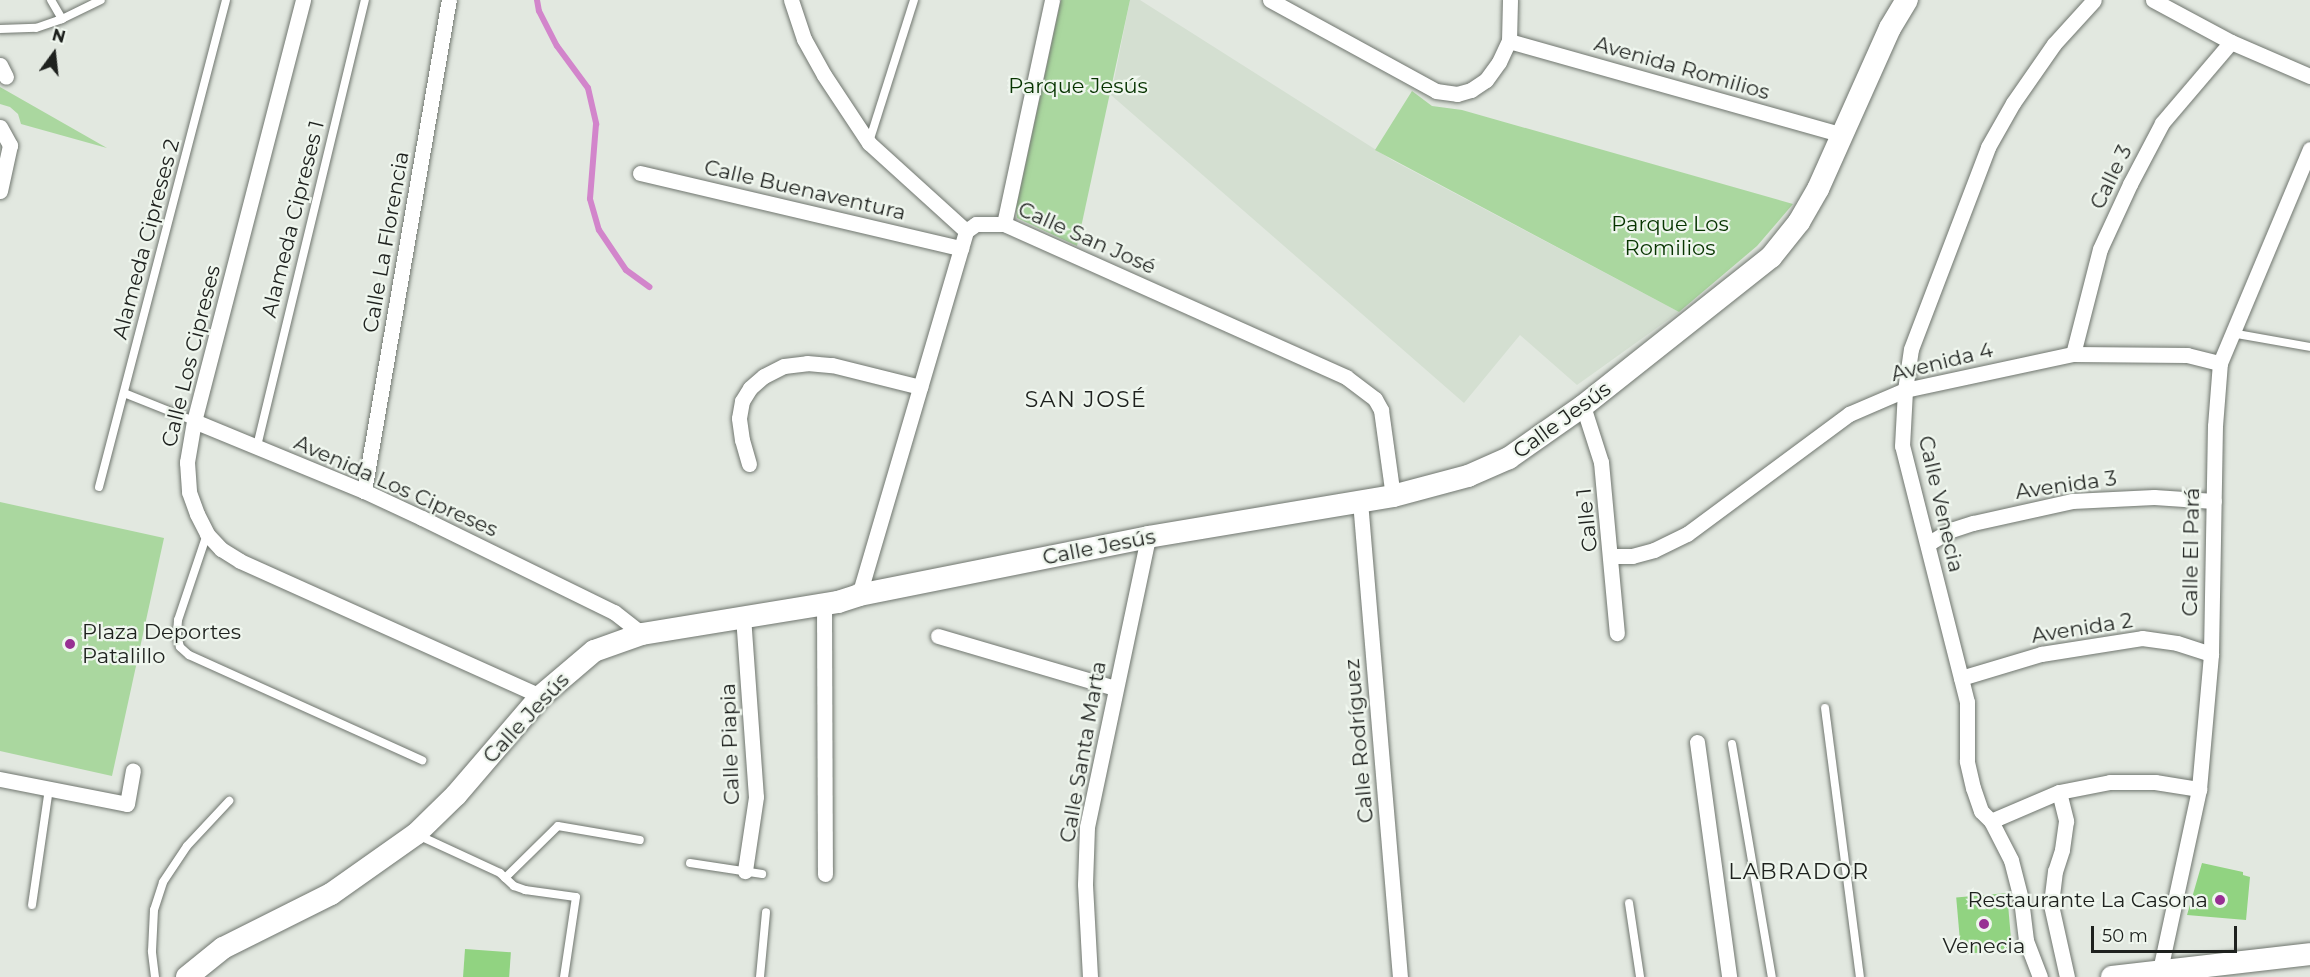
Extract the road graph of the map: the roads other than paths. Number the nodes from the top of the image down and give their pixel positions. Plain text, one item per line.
1 (51, 0) edge
2 (101, 0) edge
3 (226, 0) edge
4 (303, 0) edge
5 (365, 0) edge
6 (449, 0) edge
7 (914, 0) edge
8 (1052, 0) edge
9 (1270, 0) edge
10 (1510, 0) edge
11 (1906, 0) edge
12 (2094, 0) edge
13 (2153, 0) edge
14 (794, 2) edge
15 (62, 20) junction
16 (0, 29) edge
17 (1509, 40) junction
18 (2231, 42) junction
19 (2310, 76) edge
20 (0, 127) edge
21 (1843, 135) junction
22 (869, 143) junction
23 (2310, 149) edge
24 (640, 173) dead end
25 (0, 191) edge
26 (1004, 224) junction
27 (966, 231) junction
28 (961, 248) junction
29 (2232, 333) junction
30 (2310, 346) edge
31 (2073, 354) junction
32 (2220, 363) junction
33 (920, 387) junction
34 (1905, 390) junction
35 (124, 393) junction
36 (1583, 406) junction
37 (194, 421) junction
38 (256, 446) junction
39 (749, 464) dead end
40 (99, 487) dead end
41 (364, 491) junction
42 (1393, 496) junction
43 (1360, 501) junction
44 (2214, 501) junction
45 (207, 534) junction
46 (1148, 537) junction
47 (1929, 543) junction
48 (1612, 556) junction
49 (859, 595) junction
50 (824, 604) junction
51 (743, 616) junction
52 (1617, 633) dead end
53 (642, 634) junction
54 (938, 636) dead end
55 (2211, 654) junction
56 (1961, 678) junction
57 (1115, 688) junction
58 (541, 696) junction
59 (1825, 708) dead end
60 (1697, 742) dead end
61 (1732, 744) dead end
62 (422, 760) dead end
63 (133, 771) dead end
64 (0, 779) edge
65 (48, 789) junction
66 (2199, 789) junction
67 (2059, 792) junction
68 (230, 801) dead end
69 (1991, 821) junction
70 (416, 834) junction
71 (640, 840) dead end
72 (690, 863) dead end
73 (745, 871) junction
74 (762, 874) dead end
75 (825, 874) dead end
76 (505, 878) junction
77 (1629, 903) dead end
78 (32, 905) dead end
79 (766, 912) dead end
80 (2310, 954) edge
81 (2160, 969) junction
82 (155, 977) edge
83 (187, 977) edge
84 (564, 977) edge
85 (760, 977) edge
86 (1090, 977) edge
87 (1400, 977) edge
88 (1640, 977) edge
89 (1729, 977) edge
90 (1772, 977) edge
91 (1860, 977) edge
92 (2040, 977) edge
93 (2067, 977) edge
94 (2112, 977) edge

1 - 15 lane
2 - 15 lane
3 - 35 lane, Alameda Cipreses 2
4 - 37 street, Calle Los Cipreses
5 - 38 lane, Alameda Cipreses 1
6 - 41 street, Calle La Florencia
7 - 22 lane
8 - 26 street
9 - 17 street
10 - 17 street
11 - 21 street, Calle Jesús
12 - 34 street, Calle Venecia
13 - 18 street
14 - 22 street
15 - 16 lane
17 - 21 street, Avenida Romilios
18 - 19 street
18 - 31 street, Calle 3
20 - 25 street
21 - 36 street, Calle Jesús
22 - 27 street
23 - 29 street, Calle El Pará
24 - 28 street, Calle Buenaventura
26 - 27 street, Calle San José
26 - 42 street, Calle San José
27 - 28 street
28 - 33 street
29 - 30 lane
29 - 32 street, Calle El Pará
31 - 32 street, Avenida 4
31 - 34 street, Avenida 4
32 - 44 street, Calle El Pará
33 - 39 street
33 - 49 street
34 - 47 street, Calle Venecia
34 - 48 street, Avenida 4
35 - 37 lane, Avenida Los Cipreses
35 - 40 lane, Alameda Cipreses 2
36 - 42 street, Calle Jesús
36 - 48 street, Calle 1
37 - 38 street, Avenida Los Cipreses
37 - 45 street, Calle Los Cipreses
38 - 41 street, Avenida Los Cipreses
41 - 53 street, Avenida Los Cipreses
42 - 43 street, Calle Jesús
43 - 46 street, Calle Jesús
43 - 87 street, Calle Rodríguez
44 - 47 street, Avenida 3
44 - 55 street, Calle El Pará
45 - 58 street, Calle Los Cipreses
45 - 62 lane
46 - 49 street, Calle Jesús
46 - 57 street, Calle Santa Marta
47 - 56 street, Calle Venecia
48 - 52 street, Calle 1
49 - 50 street, Calle Jesús
50 - 51 street, Calle Jesús
50 - 75 street
51 - 53 street, Calle Jesús
51 - 73 street, Calle Piapia
53 - 58 street, Calle Jesús
54 - 57 street
55 - 56 street, Avenida 2
55 - 66 street, Calle El Pará
56 - 69 street, Calle Venecia
57 - 86 street, Calle Santa Marta
58 - 70 street, Calle Jesús
59 - 91 lane
60 - 89 street
61 - 90 lane
63 - 65 street
64 - 65 street
65 - 78 lane
66 - 67 street
66 - 81 street, Calle El Pará
67 - 69 street
67 - 93 street
68 - 82 lane
69 - 92 street, Calle Venecia
70 - 76 lane
70 - 83 street, Calle Jesús
71 - 76 lane
72 - 73 lane
73 - 74 lane
76 - 84 lane
77 - 88 lane
79 - 85 lane
80 - 81 street
81 - 94 street

